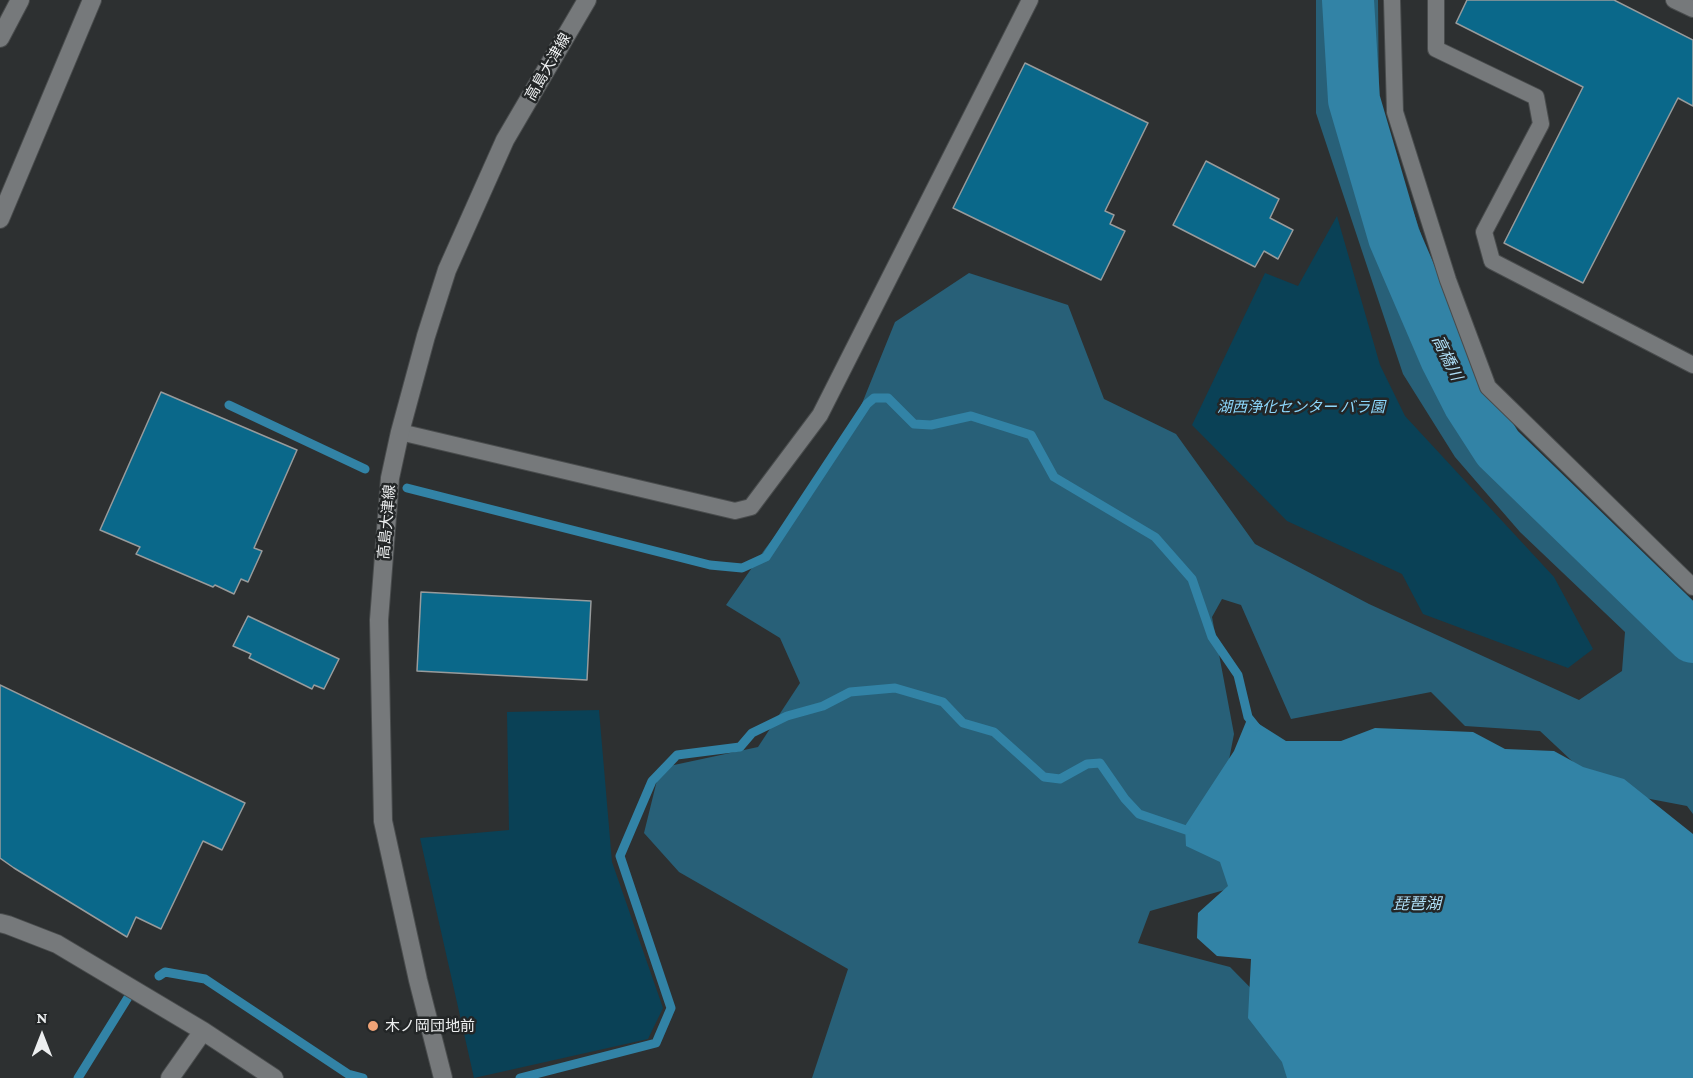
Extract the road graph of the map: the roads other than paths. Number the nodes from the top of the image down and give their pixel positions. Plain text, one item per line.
1 (20, 0) edge
2 (92, 0) edge
3 (587, 0) edge
4 (1030, 0) edge
5 (1392, 0) edge
6 (1436, 0) edge
7 (1674, 0) edge
8 (1693, 9) edge
9 (0, 38) edge
10 (0, 219) edge
11 (1693, 365) edge
12 (400, 432) junction
13 (1693, 587) edge
14 (0, 923) edge
15 (202, 1031) junction
16 (170, 1078) edge
17 (274, 1078) edge
18 (443, 1078) edge

1 - 9 main road
2 - 10 main road
3 - 12 main road, 高島大津線
4 - 12 lane
5 - 13 lane
6 - 11 lane
7 - 8 lane
12 - 18 main road, 高島大津線
14 - 15 main road
15 - 16 main road
15 - 17 main road

